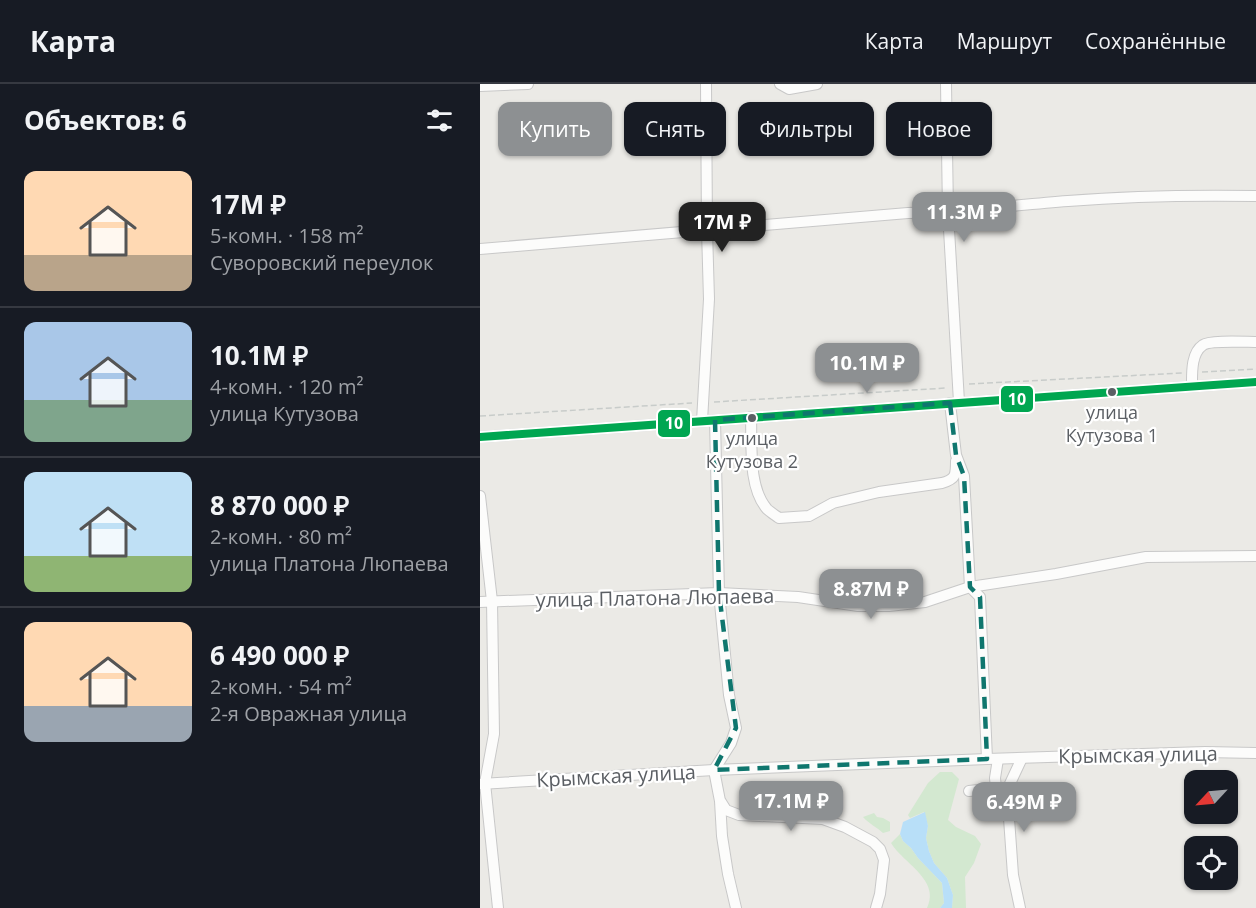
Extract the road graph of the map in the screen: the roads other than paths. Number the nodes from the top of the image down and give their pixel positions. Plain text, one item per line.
1 (528, 84) edge
2 (706, 84) edge
3 (780, 84) edge
4 (817, 84) edge
5 (946, 84) edge
6 (480, 86) edge
7 (1256, 196) edge
8 (948, 212) junction
9 (706, 230) junction
10 (480, 249) edge
11 (1256, 342) edge
12 (1256, 382) edge
13 (1192, 386) junction
14 (955, 402) junction
15 (751, 417) junction
16 (716, 420) junction
17 (702, 421) junction
18 (480, 437) edge
19 (956, 455) junction
20 (480, 496) edge
21 (1256, 556) edge
22 (970, 587) junction
23 (719, 593) junction
24 (492, 601) junction
25 (480, 602) edge
26 (1256, 753) edge
27 (1022, 758) junction
28 (993, 759) junction
29 (714, 770) junction
30 (482, 784) edge
31 (1001, 789) junction
32 (969, 791) dead end
33 (720, 801) junction
34 (498, 908) edge
35 (736, 908) edge
36 (876, 908) edge
37 (1020, 908) edge

1 - 6 street
2 - 9 street
3 - 4 street
5 - 8 street
7 - 8 street
8 - 9 street
8 - 14 street
9 - 10 street
9 - 17 street
11 - 13 street
12 - 13 street
13 - 14 street
14 - 15 street
14 - 19 street
15 - 16 street
15 - 19 street
16 - 17 street
16 - 23 street
17 - 18 street
19 - 22 street
20 - 24 street
21 - 22 street, улица Платона Люпаева
22 - 23 street, улица Платона Люпаева
22 - 28 street
23 - 24 street, улица Платона Люпаева
23 - 29 street
24 - 25 street, улица Платона Люпаева
24 - 30 street
26 - 27 street, Крымская улица
27 - 28 street, Крымская улица
27 - 31 street
28 - 29 street, Крымская улица
28 - 31 street
29 - 30 street, Крымская улица
29 - 33 street
30 - 34 street
31 - 32 street
31 - 37 street
33 - 35 street
33 - 36 street

